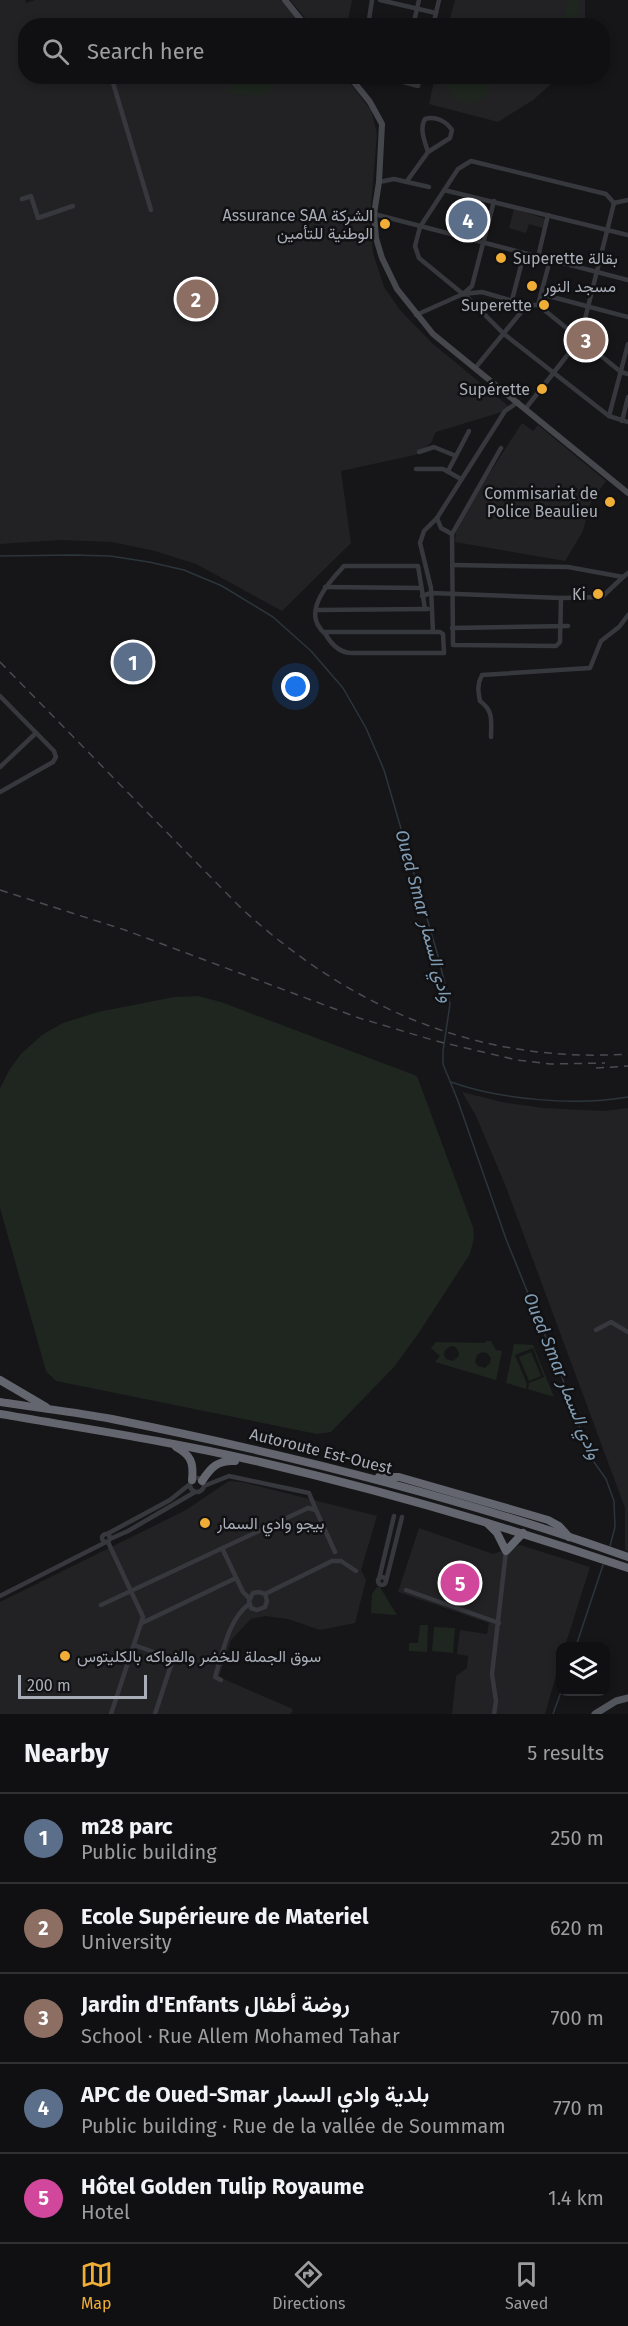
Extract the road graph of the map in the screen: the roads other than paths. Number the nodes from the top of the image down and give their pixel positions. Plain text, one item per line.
1 (285, 0) edge
2 (372, 0) edge
3 (380, 0) edge
4 (419, 0) edge
5 (439, 0) edge
6 (417, 9) junction
7 (436, 13) junction
8 (300, 18) edge
9 (369, 18) edge
10 (415, 18) edge
11 (435, 18) edge
12 (113, 84) edge
13 (355, 84) edge
14 (428, 152) junction
15 (379, 182) junction
16 (407, 182) junction
17 (429, 188) dead end
18 (444, 190) junction
19 (22, 199) dead end
20 (628, 200) edge
21 (494, 201) junction
22 (614, 203) junction
23 (73, 206) dead end
24 (151, 210) dead end
25 (374, 214) junction
26 (548, 215) junction
27 (420, 227) junction
28 (607, 230) junction
29 (628, 235) edge
30 (483, 243) junction
31 (524, 254) junction
32 (538, 257) junction
33 (550, 260) junction
34 (597, 272) junction
35 (628, 280) edge
36 (463, 294) junction
37 (541, 294) junction
38 (512, 300) junction
39 (527, 305) junction
40 (538, 305) junction
41 (588, 307) junction
42 (416, 315) junction
43 (628, 317) edge
44 (504, 334) junction
45 (580, 339) junction
46 (628, 344) edge
47 (476, 367) junction
48 (555, 372) junction
49 (621, 372) junction
50 (628, 374) edge
51 (628, 397) edge
52 (519, 402) junction
53 (526, 408) junction
54 (609, 416) junction
55 (625, 422) edge
56 (469, 430) dead end
57 (501, 448) dead end
58 (419, 452) dead end
59 (456, 456) junction
60 (416, 469) dead end
61 (448, 471) junction
62 (461, 479) junction
63 (628, 493) edge
64 (437, 518) junction
65 (452, 534) junction
66 (452, 565) junction
67 (626, 575) edge
68 (325, 587) junction
69 (421, 588) junction
70 (431, 593) junction
71 (452, 595) junction
72 (422, 596) junction
73 (561, 598) junction
74 (425, 609) junction
75 (432, 609) junction
76 (317, 610) junction
77 (628, 615) edge
78 (568, 626) dead end
79 (560, 627) junction
80 (452, 628) junction
81 (324, 632) junction
82 (434, 632) junction
83 (1, 699) edge
84 (36, 733) junction
85 (490, 737) dead end
86 (0, 767) edge
87 (0, 792) edge
88 (596, 1330) dead end
89 (628, 1332) edge
90 (0, 1380) edge
91 (0, 1402) edge
92 (52, 1410) junction
93 (0, 1414) edge
94 (147, 1439) junction
95 (260, 1462) junction
96 (191, 1482) junction
97 (203, 1483) junction
98 (195, 1492) junction
99 (316, 1510) junction
100 (394, 1515) dead end
101 (402, 1517) dead end
102 (486, 1522) junction
103 (523, 1533) junction
104 (106, 1539) junction
105 (222, 1548) junction
106 (506, 1551) junction
107 (335, 1552) dead end
108 (626, 1557) edge
109 (624, 1567) edge
110 (356, 1571) dead end
111 (236, 1578) junction
112 (131, 1590) junction
113 (406, 1590) dead end
114 (265, 1594) junction
115 (0, 1596) edge
116 (249, 1598) junction
117 (249, 1604) junction
118 (101, 1605) dead end
119 (142, 1623) junction
120 (499, 1623) junction
121 (134, 1645) junction
122 (221, 1680) dead end
123 (628, 1698) edge
124 (111, 1714) edge
125 (155, 1714) edge
126 (495, 1714) edge
127 (595, 1714) edge

1 - 8 main road
2 - 9 street
3 - 6 street
4 - 6 street
5 - 7 street
6 - 7 street
6 - 10 street
7 - 11 street
12 - 24 street
13 - 15 main road
14 - 14 street
14 - 16 street
15 - 16 street
15 - 25 main road
16 - 17 street
18 - 21 street
18 - 22 street
18 - 27 street
19 - 23 street
20 - 22 street
21 - 26 street
21 - 30 street
22 - 28 street
25 - 27 street
25 - 42 main road
26 - 28 street
26 - 32 street
27 - 30 street
27 - 36 street
28 - 29 street
28 - 34 street
30 - 31 street
30 - 36 street
31 - 32 street
31 - 38 street
32 - 33 street
33 - 34 street
33 - 37 street
34 - 35 street
34 - 41 street
36 - 38 street
36 - 42 street
36 - 44 street
37 - 40 street
37 - 41 street
38 - 39 street
39 - 40 street
39 - 44 street
40 - 45 street
41 - 43 street
41 - 45 street
42 - 47 main road
44 - 47 street
44 - 48 street
45 - 48 street
45 - 49 street
46 - 49 street
47 - 52 main road
48 - 53 street
48 - 54 street
49 - 50 street
49 - 54 street
51 - 55 street
52 - 53 main road
52 - 62 street
53 - 63 main road
54 - 55 street
56 - 59 street
57 - 65 street
58 - 59 street
59 - 61 street
60 - 61 street
61 - 62 street
62 - 64 street
64 - 65 street
64 - 70 street
65 - 66 street
66 - 67 street
66 - 71 street
67 - 73 street
68 - 69 street
68 - 69 street
68 - 76 street
69 - 72 street
70 - 71 street
70 - 72 street
70 - 75 street
71 - 73 street
71 - 80 street
72 - 74 street
73 - 79 street
74 - 75 street
74 - 76 street
75 - 82 street
76 - 81 street
77 - 85 street
78 - 79 street
79 - 80 street
79 - 80 street
81 - 82 street
81 - 82 street
83 - 84 street
84 - 86 street
84 - 87 street
88 - 89 street
90 - 92 highway
91 - 92 highway, Autoroute Est-Ouest
92 - 108 highway, Autoroute Est-Ouest
93 - 94 highway, Autoroute Est-Ouest
94 - 95 highway, Autoroute Est-Ouest
94 - 96 highway
95 - 97 highway
95 - 102 highway, Autoroute Est-Ouest
96 - 97 street
96 - 98 street
96 - 104 street
97 - 98 street
97 - 99 street
98 - 104 street
99 - 105 street
99 - 107 street
100 - 101 street
102 - 103 highway, Autoroute Est-Ouest
102 - 106 highway
103 - 106 highway
103 - 109 highway, Autoroute Est-Ouest
104 - 112 street
104 - 115 street
105 - 111 street
105 - 112 street
106 - 120 street
110 - 114 street
111 - 116 street
111 - 119 street
112 - 118 street
112 - 119 street
113 - 120 street
114 - 116 street
114 - 117 street
116 - 117 street
117 - 122 street
119 - 121 street
120 - 126 street
121 - 124 street
121 - 125 street
123 - 127 main road

